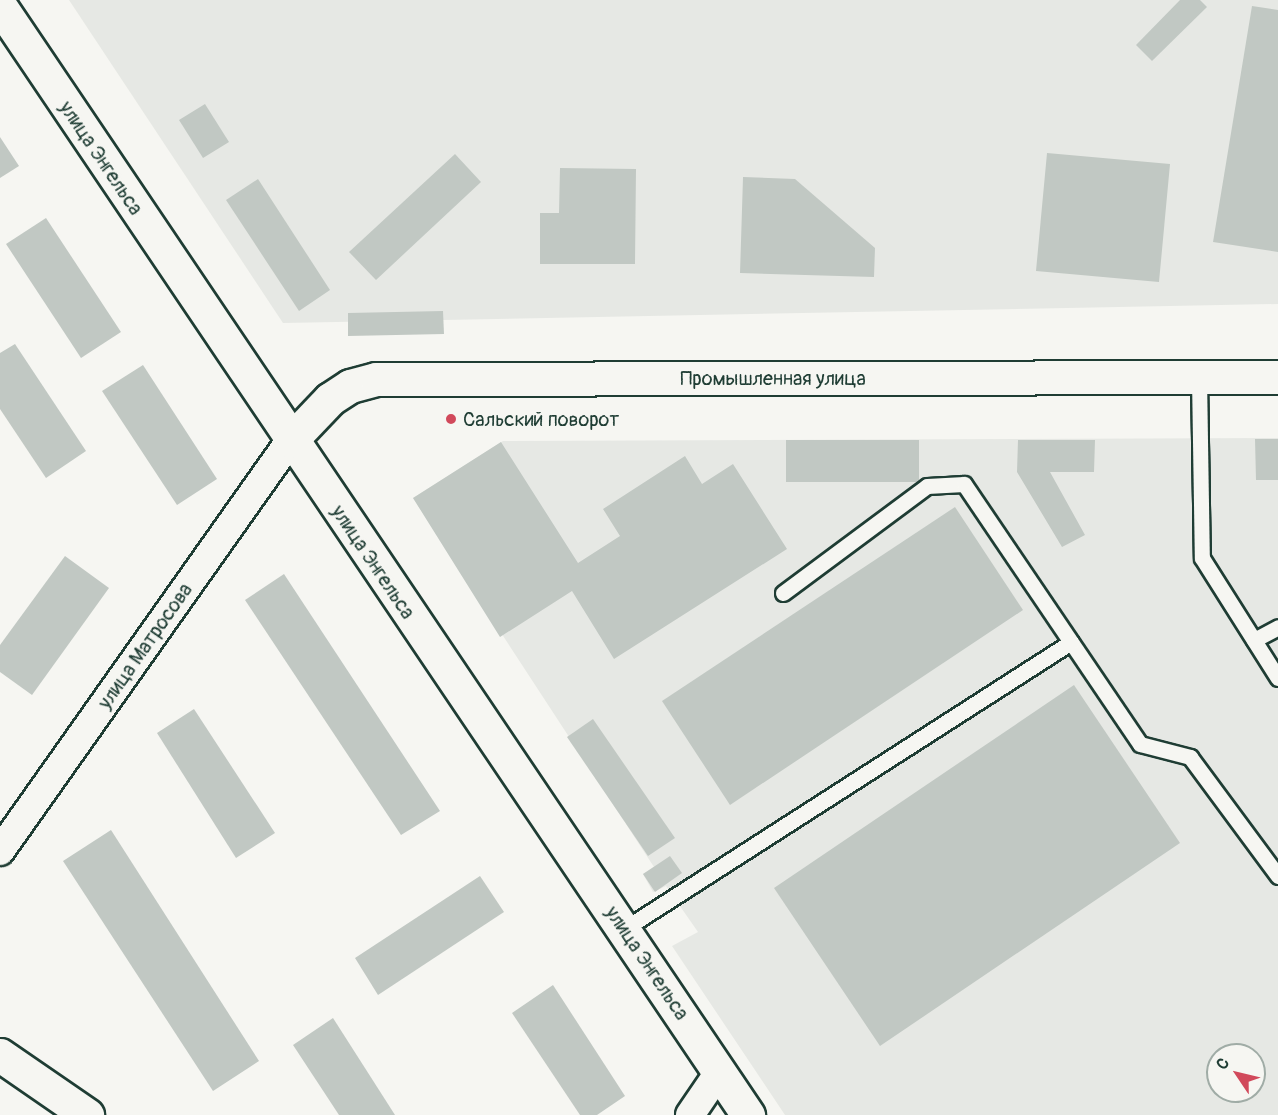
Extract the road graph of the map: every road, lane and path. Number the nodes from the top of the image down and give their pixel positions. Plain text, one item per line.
1 (0, 6) edge
2 (1199, 377) junction
3 (1278, 377) edge
4 (290, 441) junction
5 (783, 592) dead end
6 (1278, 627) edge
7 (1254, 640) junction
8 (1071, 642) junction
9 (1278, 678) edge
10 (0, 851) edge
11 (1278, 876) edge
12 (624, 929) junction
13 (0, 1055) edge
14 (720, 1071) junction
15 (85, 1114) edge
16 (690, 1115) edge
17 (748, 1115) edge

1 - 4 main road, улица Энгельса
2 - 3 main road, Промышленная улица
2 - 4 main road, Промышленная улица
2 - 7 lane
4 - 10 street, улица Матросова
4 - 12 main road, улица Энгельса
5 - 8 lane
6 - 7 lane
7 - 9 lane
8 - 11 lane
8 - 12 lane
12 - 14 main road, улица Энгельса
13 - 15 main road
14 - 16 street
14 - 17 main road, улица Энгельса

